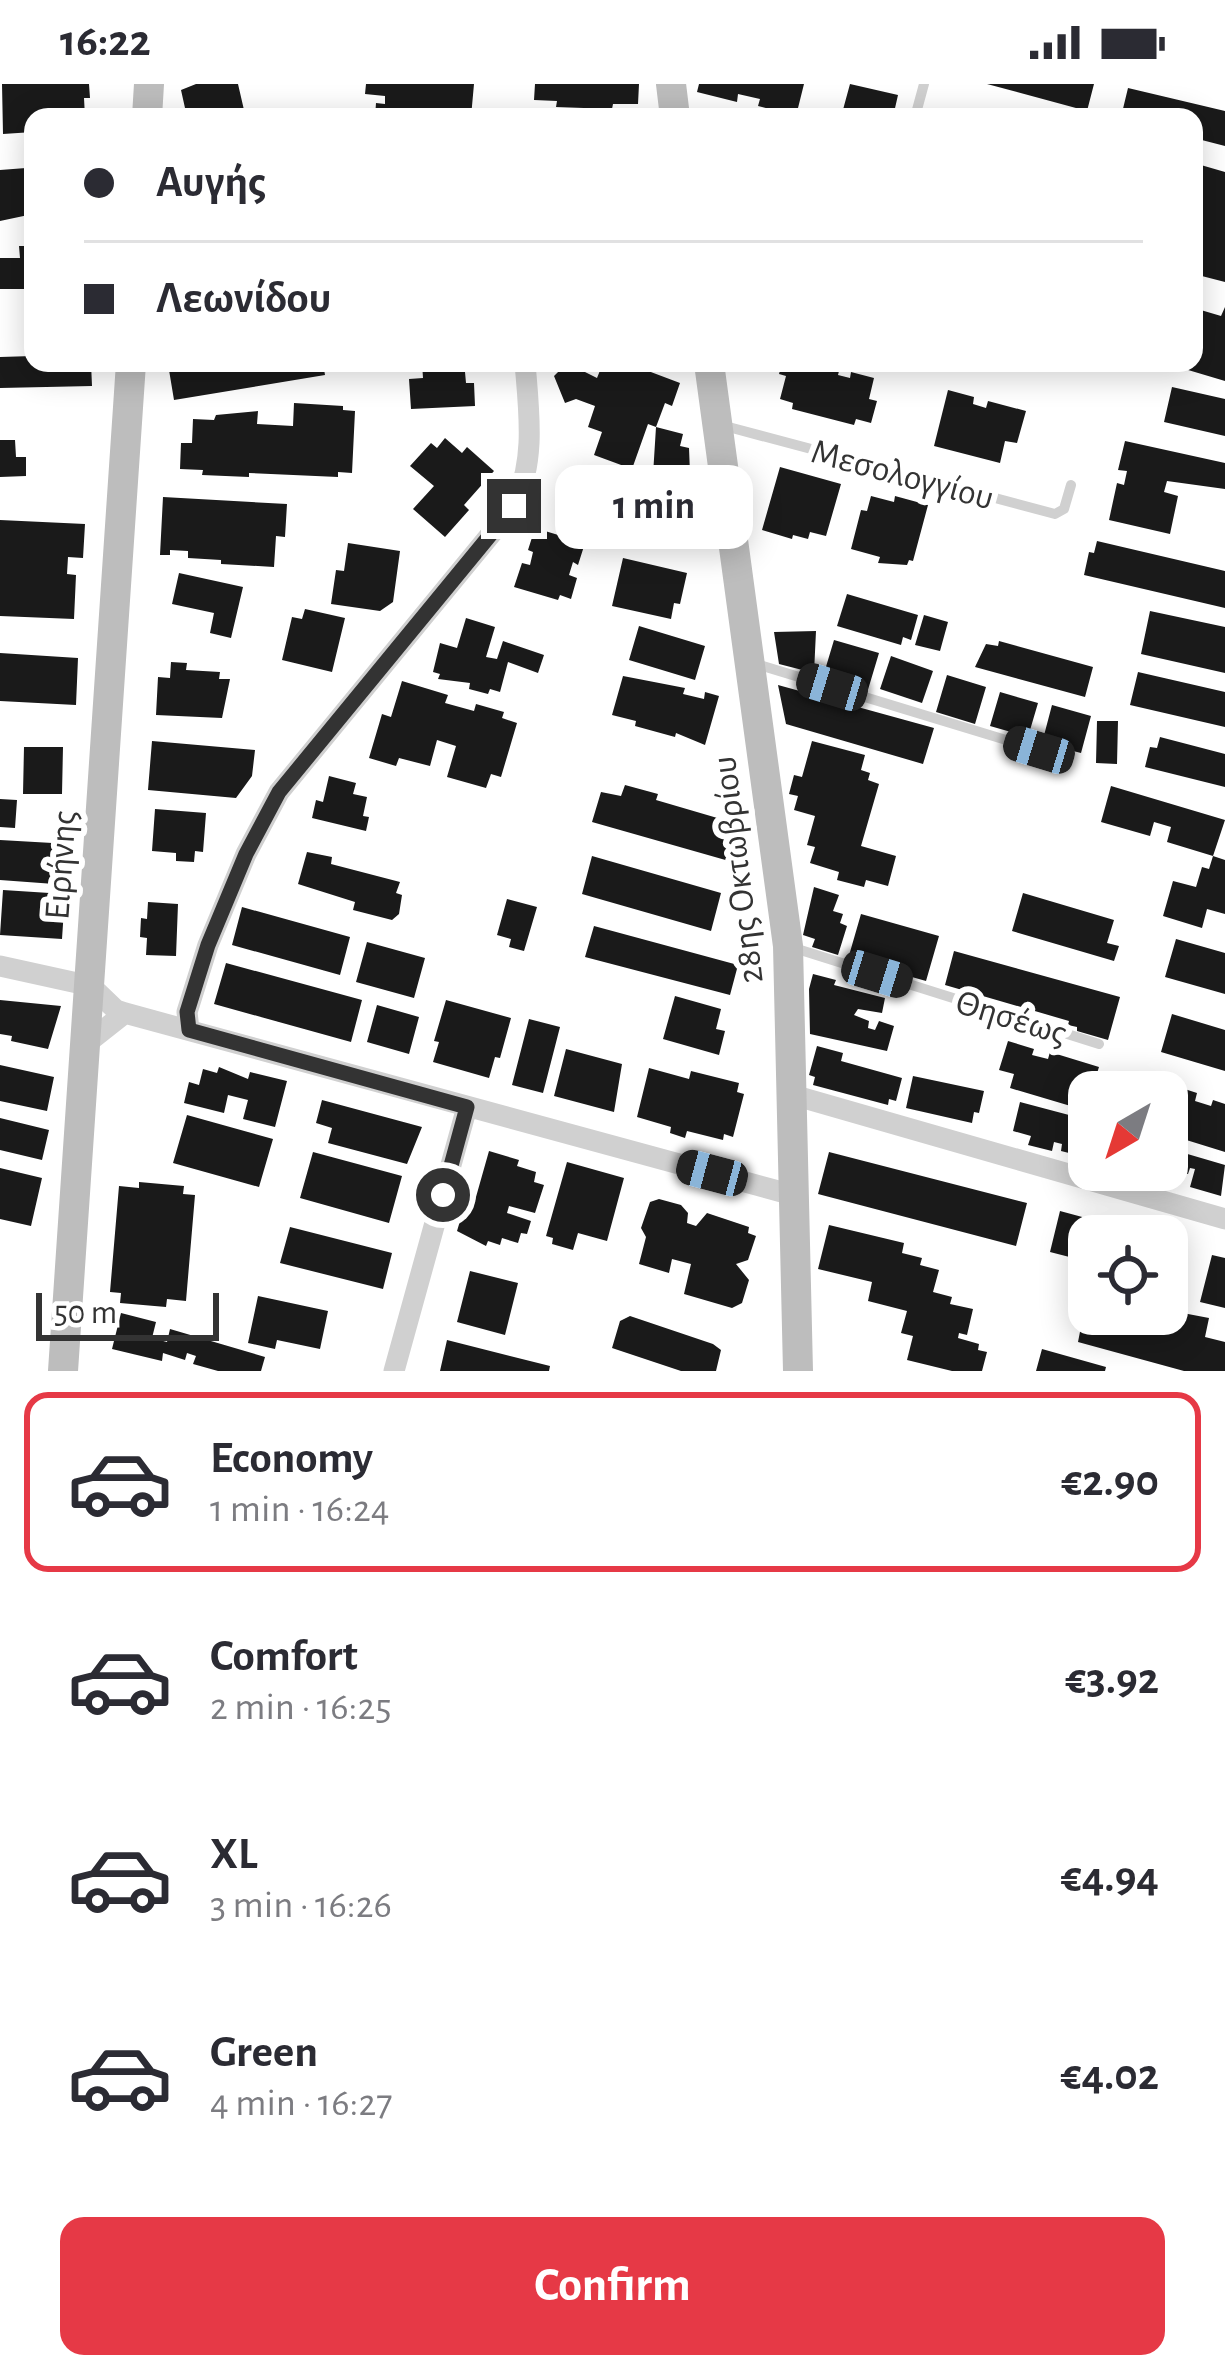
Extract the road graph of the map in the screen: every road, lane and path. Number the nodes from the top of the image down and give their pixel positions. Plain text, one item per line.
1 (130, 372) edge
2 (525, 372) edge
3 (711, 372) edge
4 (718, 424) junction
5 (1072, 485) dead end
6 (749, 662) junction
7 (1039, 750) dead end
8 (788, 946) junction
9 (0, 966) edge
10 (91, 979) junction
11 (190, 999) junction
12 (125, 1012) junction
13 (189, 1030) junction
14 (87, 1043) junction
15 (1099, 1043) dead end
16 (793, 1095) junction
17 (467, 1107) junction
18 (794, 1195) junction
19 (1225, 1219) edge
20 (63, 1371) edge
21 (394, 1371) edge
22 (798, 1371) edge

1 - 10 street, Ειρήνης
2 - 11 street
3 - 4 street, 28ης Οκτωβρίου
4 - 5 lane, Μεσολογγίου
4 - 6 street, 28ης Οκτωβρίου
6 - 7 lane
6 - 8 street, 28ης Οκτωβρίου
8 - 15 lane, Θησέως
8 - 16 street, 28ης Οκτωβρίου
9 - 10 street
10 - 11 street
10 - 12 street
10 - 14 street, Ειρήνης
11 - 13 street
12 - 13 street
12 - 14 street
13 - 17 street
14 - 20 street, Ειρήνης
16 - 18 street, 28ης Οκτωβρίου
16 - 19 street
17 - 18 street
17 - 21 street
18 - 22 street, 28ης Οκτωβρίου

